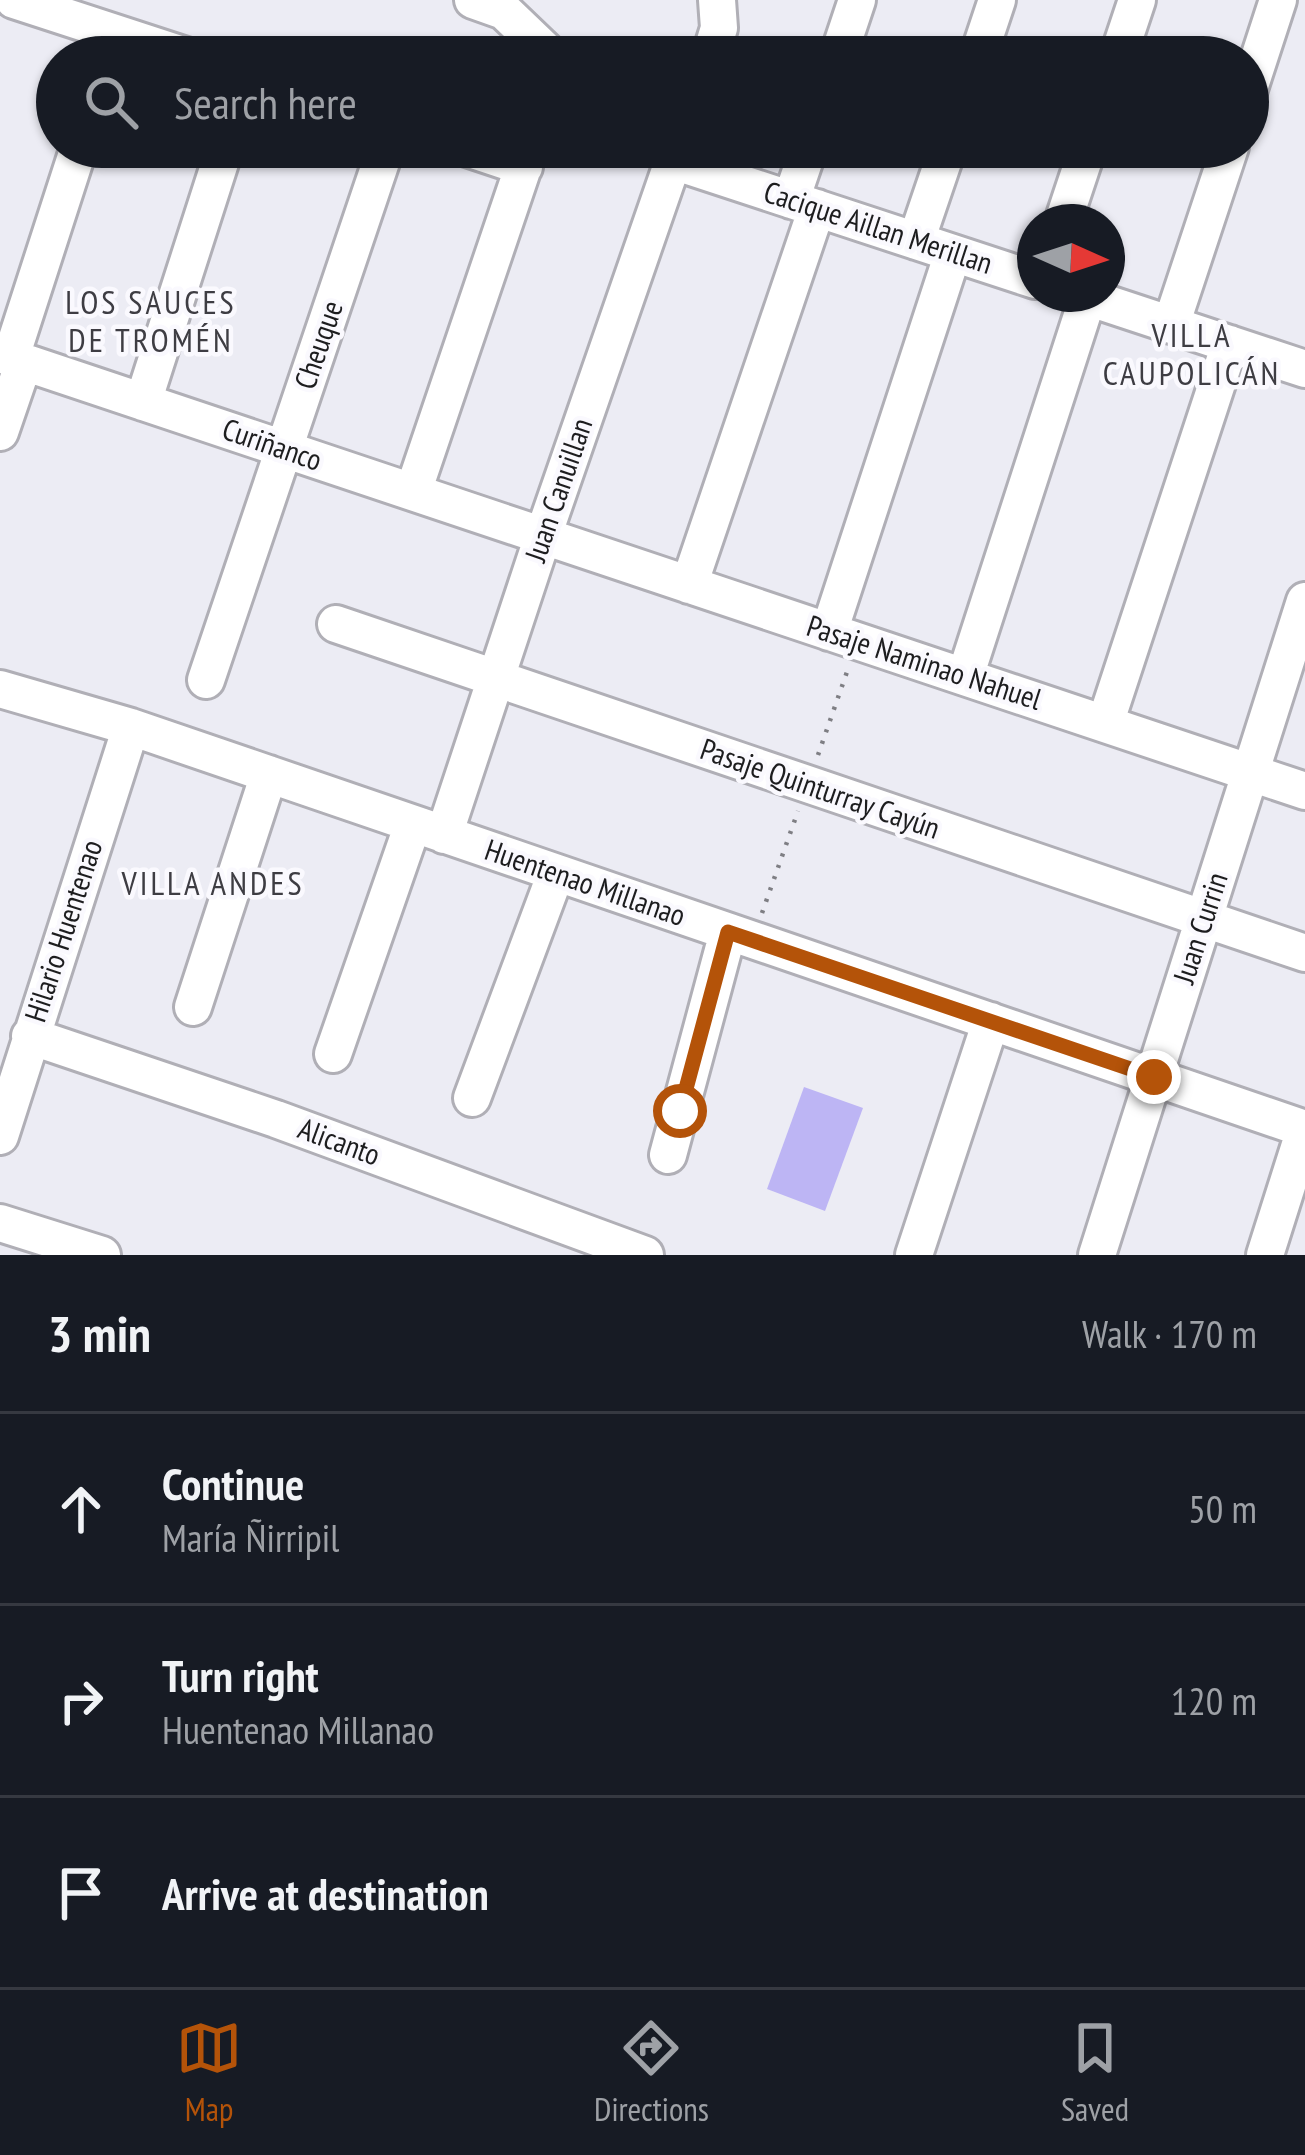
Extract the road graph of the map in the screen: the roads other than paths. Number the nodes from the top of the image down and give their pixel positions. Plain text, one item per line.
1 (14, 0) edge
2 (473, 0) edge
3 (717, 0) edge
4 (857, 0) edge
5 (997, 0) edge
6 (1137, 0) edge
7 (1279, 0) edge
8 (92, 36) edge
9 (531, 36) edge
10 (717, 36) edge
11 (845, 36) edge
12 (985, 36) edge
13 (1125, 36) edge
14 (1267, 36) edge
15 (72, 168) edge
16 (218, 168) edge
17 (379, 168) edge
18 (523, 168) edge
19 (664, 168) edge
20 (711, 168) edge
21 (807, 168) edge
22 (941, 168) edge
23 (1081, 168) edge
24 (1223, 168) edge
25 (804, 204) junction
26 (1069, 204) edge
27 (916, 241) junction
28 (953, 253) junction
29 (1017, 274) edge
30 (1125, 310) edge
31 (1078, 312) edge
32 (1171, 325) junction
33 (1230, 344) junction
34 (12, 358) edge
35 (1303, 360) edge
36 (143, 402) junction
37 (0, 432) edge
38 (284, 449) junction
39 (413, 492) junction
40 (543, 536) junction
41 (689, 585) junction
42 (1305, 601) edge
43 (336, 624) dead end
44 (829, 632) junction
45 (965, 677) junction
46 (496, 679) junction
47 (206, 680) dead end
48 (0, 689) edge
49 (1105, 724) junction
50 (131, 727) junction
51 (1250, 772) junction
52 (269, 774) junction
53 (1305, 790) edge
54 (429, 829) junction
55 (556, 873) junction
56 (1204, 919) junction
57 (728, 932) junction
58 (1305, 953) edge
59 (193, 1007) dead end
60 (991, 1021) junction
61 (30, 1036) junction
62 (333, 1054) dead end
63 (1154, 1077) junction
64 (472, 1098) dead end
65 (1305, 1129) edge
66 (0, 1136) edge
67 (668, 1155) dead end
68 (0, 1224) edge
69 (640, 1254) edge
70 (25, 1255) edge
71 (102, 1255) edge
72 (914, 1255) edge
73 (1097, 1255) edge
74 (1264, 1255) edge

1 - 8 street
2 - 9 street
3 - 10 street
4 - 11 street
5 - 12 street
6 - 13 street
7 - 14 street
15 - 34 street
16 - 36 street
17 - 38 street, Cheuque
18 - 39 street
19 - 40 street, Juan Canuillan
20 - 25 street, Cacique Aillan Merillan
21 - 25 street
22 - 27 street
23 - 26 street
24 - 32 street
25 - 27 street, Cacique Aillan Merillan
25 - 41 street
27 - 28 street, Cacique Aillan Merillan
28 - 29 street, Cacique Aillan Merillan
28 - 44 street
30 - 32 street
31 - 45 street
32 - 33 street
33 - 35 street
33 - 49 street
34 - 36 street, Curiñanco
34 - 37 street
36 - 38 street, Curiñanco
38 - 39 street, Curiñanco
38 - 47 street, Cheuque
39 - 40 street, Curiñanco
40 - 41 street, Pasaje Naminao Nahuel
40 - 46 street, Juan Canuillan
41 - 44 street, Pasaje Naminao Nahuel
42 - 51 street, Juan Currin
43 - 46 street, Pasaje Quinturray Cayún
44 - 45 street, Pasaje Naminao Nahuel
45 - 49 street, Pasaje Naminao Nahuel
46 - 54 street, Juan Canuillan
46 - 56 street, Pasaje Quinturray Cayún
48 - 50 street, Huentenao Millanao
49 - 51 street, Pasaje Naminao Nahuel
50 - 52 street, Huentenao Millanao
50 - 61 street, Hilario Huentenao
51 - 53 street, Pasaje Naminao Nahuel
51 - 56 street, Juan Currin
52 - 54 street, Huentenao Millanao
52 - 59 street
54 - 55 street, Huentenao Millanao
54 - 62 street, Juan Canuillan
55 - 57 street, Huentenao Millanao
55 - 64 street
56 - 58 street, Pasaje Quinturray Cayún
56 - 63 street, Juan Currin
57 - 60 street, Huentenao Millanao
57 - 67 street
60 - 63 street, Huentenao Millanao
60 - 72 street
61 - 66 street, Hilario Huentenao
61 - 69 street, Alicanto
63 - 65 street, Huentenao Millanao
63 - 73 street, Juan Currin
65 - 74 street
68 - 70 street
68 - 71 street

